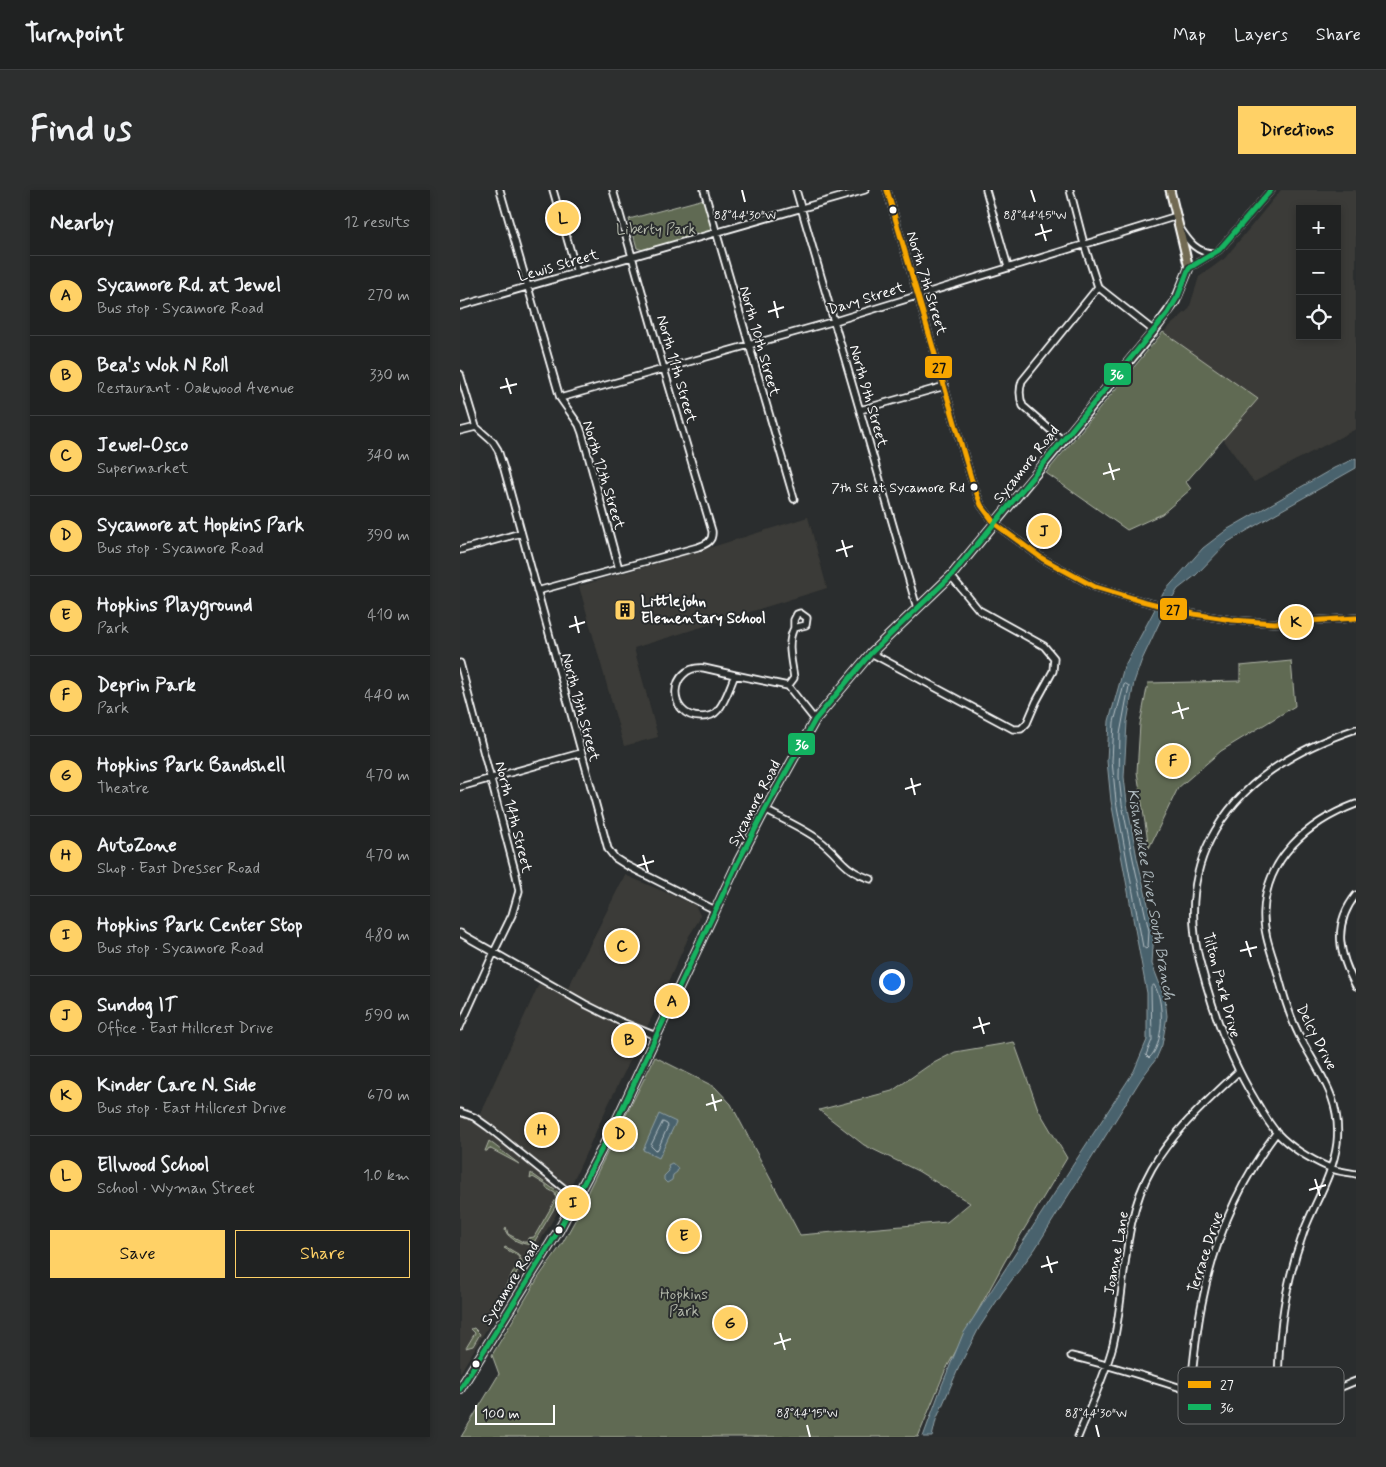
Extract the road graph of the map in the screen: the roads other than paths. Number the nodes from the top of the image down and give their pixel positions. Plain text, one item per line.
1 (500, 190) edge
2 (553, 190) edge
3 (613, 190) edge
4 (704, 190) edge
5 (796, 190) edge
6 (865, 190) edge
7 (887, 190) edge
8 (986, 190) edge
9 (1070, 190) edge
10 (1170, 190) edge
11 (1272, 190) edge
12 (801, 208) junction
13 (1177, 216) junction
14 (1179, 227) junction
15 (716, 233) junction
16 (1084, 244) junction
17 (1214, 254) junction
18 (633, 257) junction
19 (1008, 267) junction
20 (1189, 268) junction
21 (577, 273) junction
22 (527, 287) junction
23 (1098, 287) junction
24 (917, 295) junction
25 (460, 306) edge
26 (835, 321) junction
27 (1154, 331) junction
28 (748, 345) junction
29 (664, 369) junction
30 (460, 374) edge
31 (945, 386) junction
32 (560, 398) junction
33 (860, 410) junction
34 (476, 427) junction
35 (460, 431) edge
36 (1062, 440) junction
37 (794, 499) dead end
38 (995, 524) junction
39 (521, 533) junction
40 (460, 550) edge
41 (619, 569) junction
42 (950, 576) junction
43 (537, 591) junction
44 (918, 608) junction
45 (1356, 618) edge
46 (794, 628) dead end
47 (871, 653) junction
48 (460, 663) edge
49 (735, 675) junction
50 (788, 686) junction
51 (815, 720) junction
52 (1356, 729) edge
53 (581, 754) junction
54 (491, 778) junction
55 (460, 787) edge
56 (1356, 804) edge
57 (765, 810) junction
58 (870, 879) dead end
59 (1356, 895) edge
60 (715, 910) junction
61 (460, 933) edge
62 (494, 952) junction
63 (1356, 986) edge
64 (460, 1027) edge
65 (656, 1036) junction
66 (1238, 1072) junction
67 (460, 1112) edge
68 (1277, 1132) junction
69 (1332, 1169) junction
70 (1356, 1174) edge
71 (576, 1198) junction
72 (1072, 1356) dead end
73 (1106, 1364) junction
74 (1193, 1367) edge
75 (1278, 1367) edge
76 (1356, 1381) edge
77 (1344, 1385) edge
78 (1178, 1387) edge
79 (460, 1389) edge
80 (1080, 1436) edge

1 - 22 street, North 12th Street
2 - 21 street
3 - 18 street, North 11th Street
4 - 15 street, North 10th Street
5 - 12 street, North 9th Street
6 - 12 street, Lewis Street
7 - 24 street, North 7th Street
8 - 19 street
9 - 16 street
10 - 13 main road
11 - 17 street
12 - 15 street, Lewis Street
12 - 26 street, North 9th Street
13 - 14 main road
13 - 16 street, Davy Street
14 - 17 street
14 - 20 main road
15 - 18 street, Lewis Street
15 - 28 street, North 10th Street
16 - 19 street, Davy Street
16 - 23 street
17 - 20 street
18 - 21 street, Lewis Street
18 - 29 street, North 11th Street
19 - 24 street, Davy Street
20 - 27 main road, Sycamore Road
21 - 22 street, Lewis Street
22 - 25 street, Lewis Street
22 - 32 street, North 12th Street
23 - 27 street
23 - 36 street
24 - 26 street, Davy Street
24 - 31 street, North 7th Street
26 - 28 street, Davy Street
26 - 33 street, North 9th Street
27 - 36 main road, Sycamore Road
28 - 29 street, Davy Street
28 - 37 street, North 10th Street
29 - 32 street, Davy Street
29 - 41 street, North 11th Street
30 - 34 street
31 - 33 street
31 - 38 street, North 7th Street
32 - 41 street, North 12th Street
33 - 44 street, North 9th Street
34 - 35 street
34 - 39 street, North 13th Street
36 - 38 main road, Sycamore Road
38 - 42 main road, Sycamore Road
38 - 45 street, North 7th Street
39 - 40 street
39 - 43 street, North 13th Street
41 - 43 street
42 - 44 main road, Sycamore Road
42 - 47 street
43 - 53 street, North 13th Street
44 - 47 main road, Sycamore Road
46 - 50 street
47 - 51 main road, Sycamore Road
48 - 54 street, North 14th Street
49 - 49 street
49 - 50 street
50 - 51 street
51 - 57 main road, Sycamore Road
52 - 66 street, Tilton Park Drive
53 - 54 street
53 - 60 street, North 13th Street
54 - 55 street
54 - 62 street, North 14th Street
56 - 69 street, Delcy Drive
57 - 58 street
57 - 60 main road, Sycamore Road
59 - 63 street
60 - 65 main road, Sycamore Road
61 - 62 street
62 - 64 street, North 14th Street
62 - 65 street
65 - 71 main road, Sycamore Road
66 - 68 street, Tilton Park Drive
66 - 73 street, Joanne Lane
67 - 71 street
68 - 69 street, Tilton Park Drive
68 - 74 street, Terrace Drive
69 - 70 street, Tilton Park Drive
69 - 75 street, Delcy Drive
71 - 79 main road, Sycamore Road
72 - 73 street
73 - 78 street
73 - 80 street, Joanne Lane
76 - 77 street

